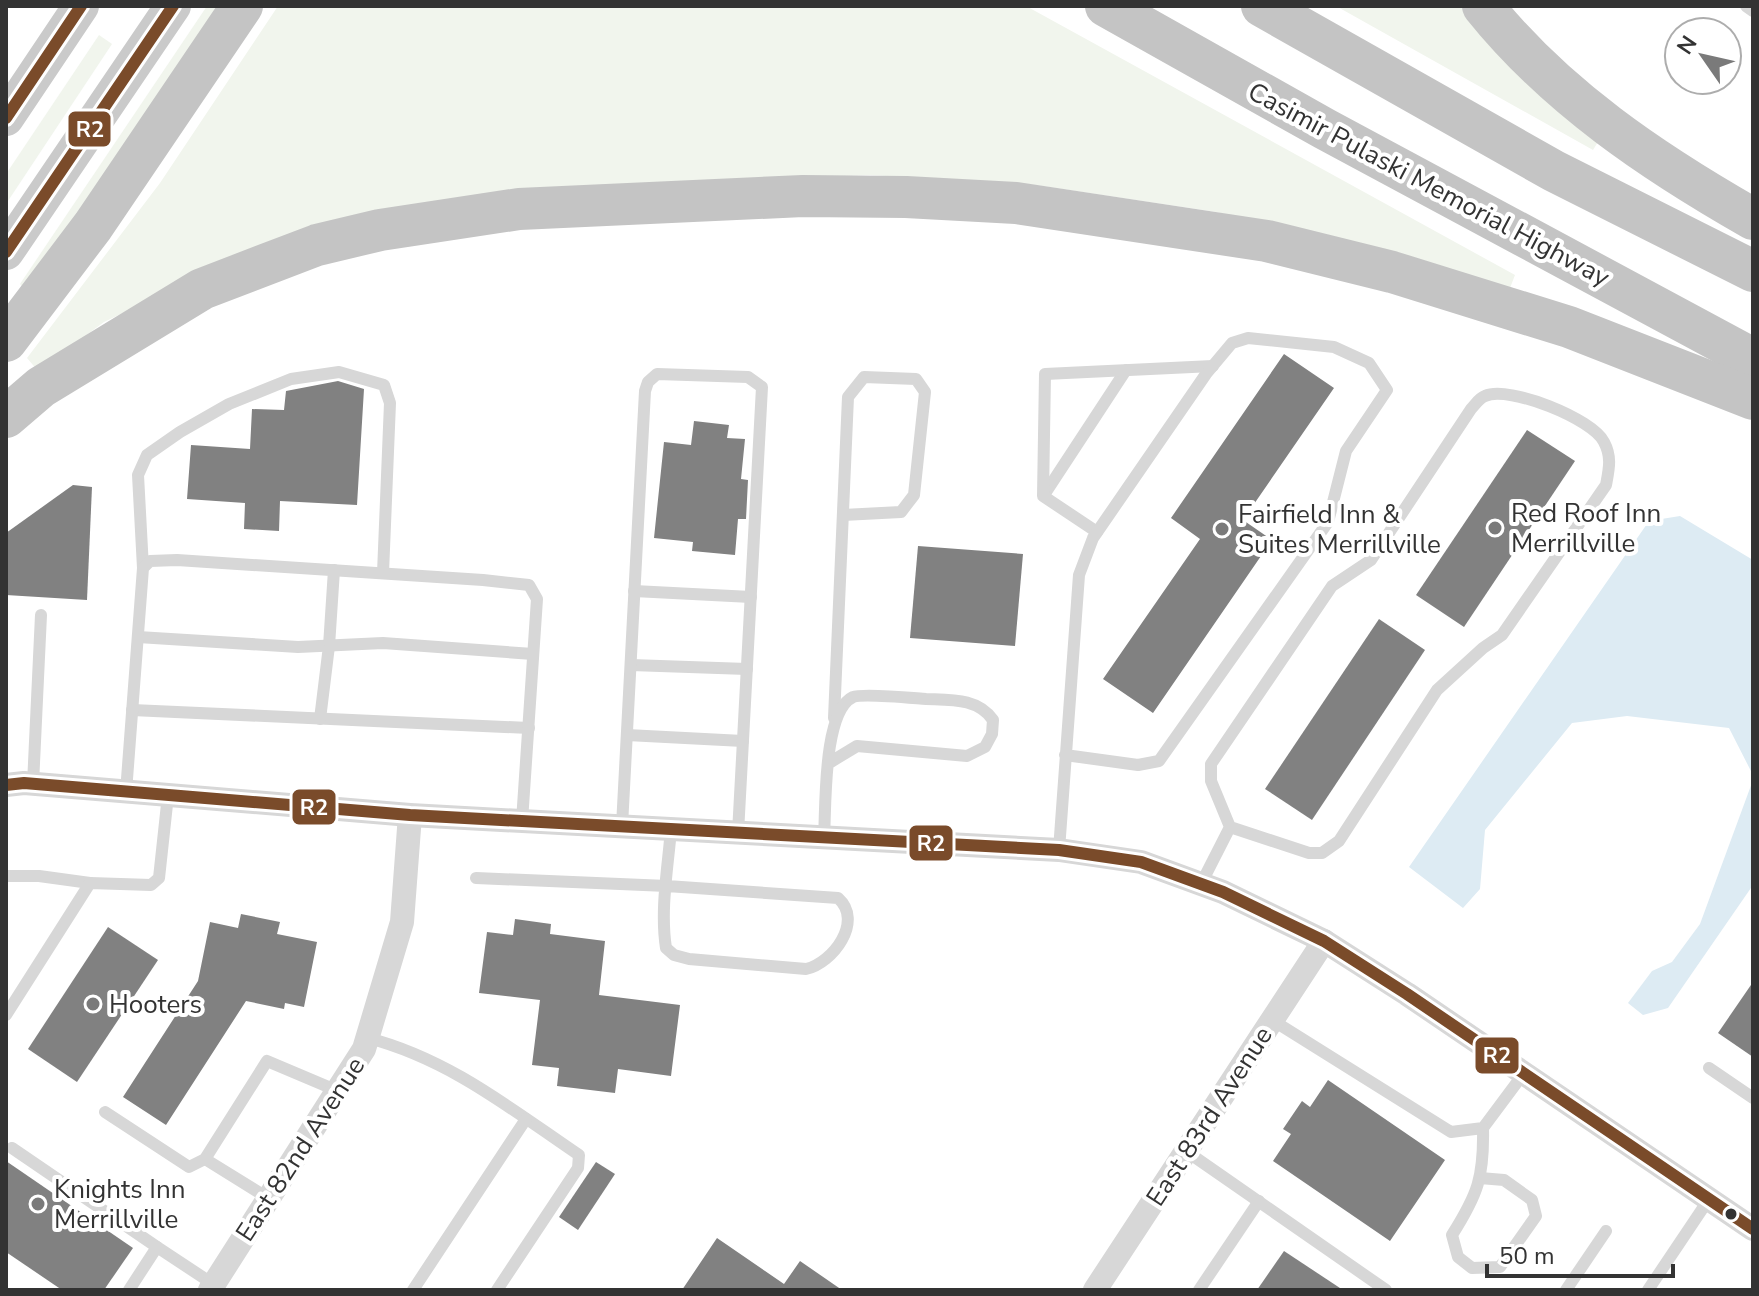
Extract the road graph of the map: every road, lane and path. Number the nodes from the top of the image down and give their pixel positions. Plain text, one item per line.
1 (81, 6) edge
2 (173, 6) edge
3 (242, 6) edge
4 (1106, 6) edge
5 (1262, 6) edge
6 (1483, 6) edge
7 (1746, 6) edge
8 (1753, 11) edge
9 (6, 118) edge
10 (1753, 219) edge
11 (6, 252) edge
12 (1753, 271) edge
13 (6, 341) edge
14 (1753, 359) edge
15 (1213, 366) junction
16 (1126, 370) junction
17 (1753, 399) edge
18 (6, 417) edge
19 (1043, 496) junction
20 (843, 515) junction
21 (1097, 532) junction
22 (143, 568) junction
23 (334, 570) junction
24 (383, 573) junction
25 (634, 591) junction
26 (751, 597) junction
27 (41, 615) dead end
28 (138, 637) junction
29 (329, 646) junction
30 (533, 654) junction
31 (631, 665) junction
32 (747, 669) junction
33 (132, 710) junction
34 (834, 718) junction
35 (320, 719) junction
36 (529, 728) junction
37 (627, 735) junction
38 (743, 741) junction
39 (1065, 755) junction
40 (829, 763) junction
41 (33, 784) junction
42 (6, 785) edge
43 (126, 792) junction
44 (168, 795) junction
45 (410, 815) junction
46 (522, 821) junction
47 (622, 826) junction
48 (1230, 827) junction
49 (671, 829) junction
50 (738, 833) junction
51 (824, 837) junction
52 (1059, 850) junction
53 (6, 876) edge
54 (476, 878) dead end
55 (90, 883) junction
56 (1201, 884) junction
57 (667, 886) junction
58 (1324, 941) junction
59 (6, 1015) edge
60 (1272, 1020) junction
61 (368, 1038) junction
62 (1709, 1068) dead end
63 (1524, 1073) junction
64 (338, 1091) junction
65 (1753, 1098) edge
66 (105, 1112) dead end
67 (526, 1119) junction
68 (1483, 1128) junction
69 (12, 1148) dead end
70 (1186, 1151) junction
71 (205, 1159) junction
72 (1480, 1178) junction
73 (268, 1198) junction
74 (1709, 1199) junction
75 (1259, 1201) junction
76 (1753, 1229) edge
77 (1606, 1231) dead end
78 (157, 1247) junction
79 (212, 1287) edge
80 (129, 1290) edge
81 (413, 1290) edge
82 (497, 1290) edge
83 (1095, 1290) edge
84 (1199, 1290) edge
85 (1386, 1290) edge
86 (1566, 1290) edge
87 (1648, 1290) edge

1 - 9 main road
2 - 11 main road
3 - 13 highway
4 - 14 highway, Casimir Pulaski Memorial Highway
5 - 12 highway
6 - 10 highway
7 - 8 lane
15 - 16 lane
15 - 21 lane
15 - 39 lane
16 - 19 lane
16 - 19 lane
17 - 18 highway
19 - 21 lane
20 - 20 lane
20 - 34 lane
21 - 39 lane
22 - 23 lane
22 - 24 lane
22 - 28 lane
23 - 24 lane
23 - 29 lane
24 - 30 lane
25 - 26 lane
25 - 26 lane
25 - 31 lane
26 - 32 lane
27 - 41 lane
28 - 29 lane
28 - 33 lane
29 - 30 lane
29 - 35 lane
30 - 36 lane
31 - 32 lane
31 - 37 lane
32 - 38 lane
33 - 35 lane
33 - 43 lane
34 - 40 lane
34 - 40 lane
35 - 36 lane
36 - 46 lane
37 - 38 lane
37 - 47 lane
38 - 50 lane
39 - 52 lane
40 - 51 lane
41 - 42 street
41 - 43 street
43 - 44 street
44 - 45 street
44 - 55 lane
45 - 46 street
45 - 61 street, East 82nd Avenue
46 - 47 street
47 - 49 street
48 - 48 lane
48 - 56 lane
49 - 50 street
49 - 57 lane
50 - 51 street
51 - 52 street
52 - 56 street
53 - 55 lane
54 - 57 lane
55 - 59 lane
56 - 58 street
57 - 57 lane
58 - 60 street, East 83rd Avenue
58 - 63 street
60 - 68 lane
60 - 70 street, East 83rd Avenue
61 - 64 street, East 82nd Avenue
61 - 67 lane
62 - 65 lane
63 - 68 lane
63 - 74 street
64 - 71 lane
64 - 73 street, East 82nd Avenue
66 - 71 lane
67 - 81 lane
67 - 82 lane
68 - 72 lane
69 - 78 lane
70 - 75 lane
70 - 83 street, East 83rd Avenue
71 - 73 lane
72 - 72 lane
73 - 79 street, East 82nd Avenue
74 - 76 street
74 - 87 lane
75 - 84 lane
75 - 85 lane
77 - 86 lane
78 - 79 lane
78 - 80 lane

